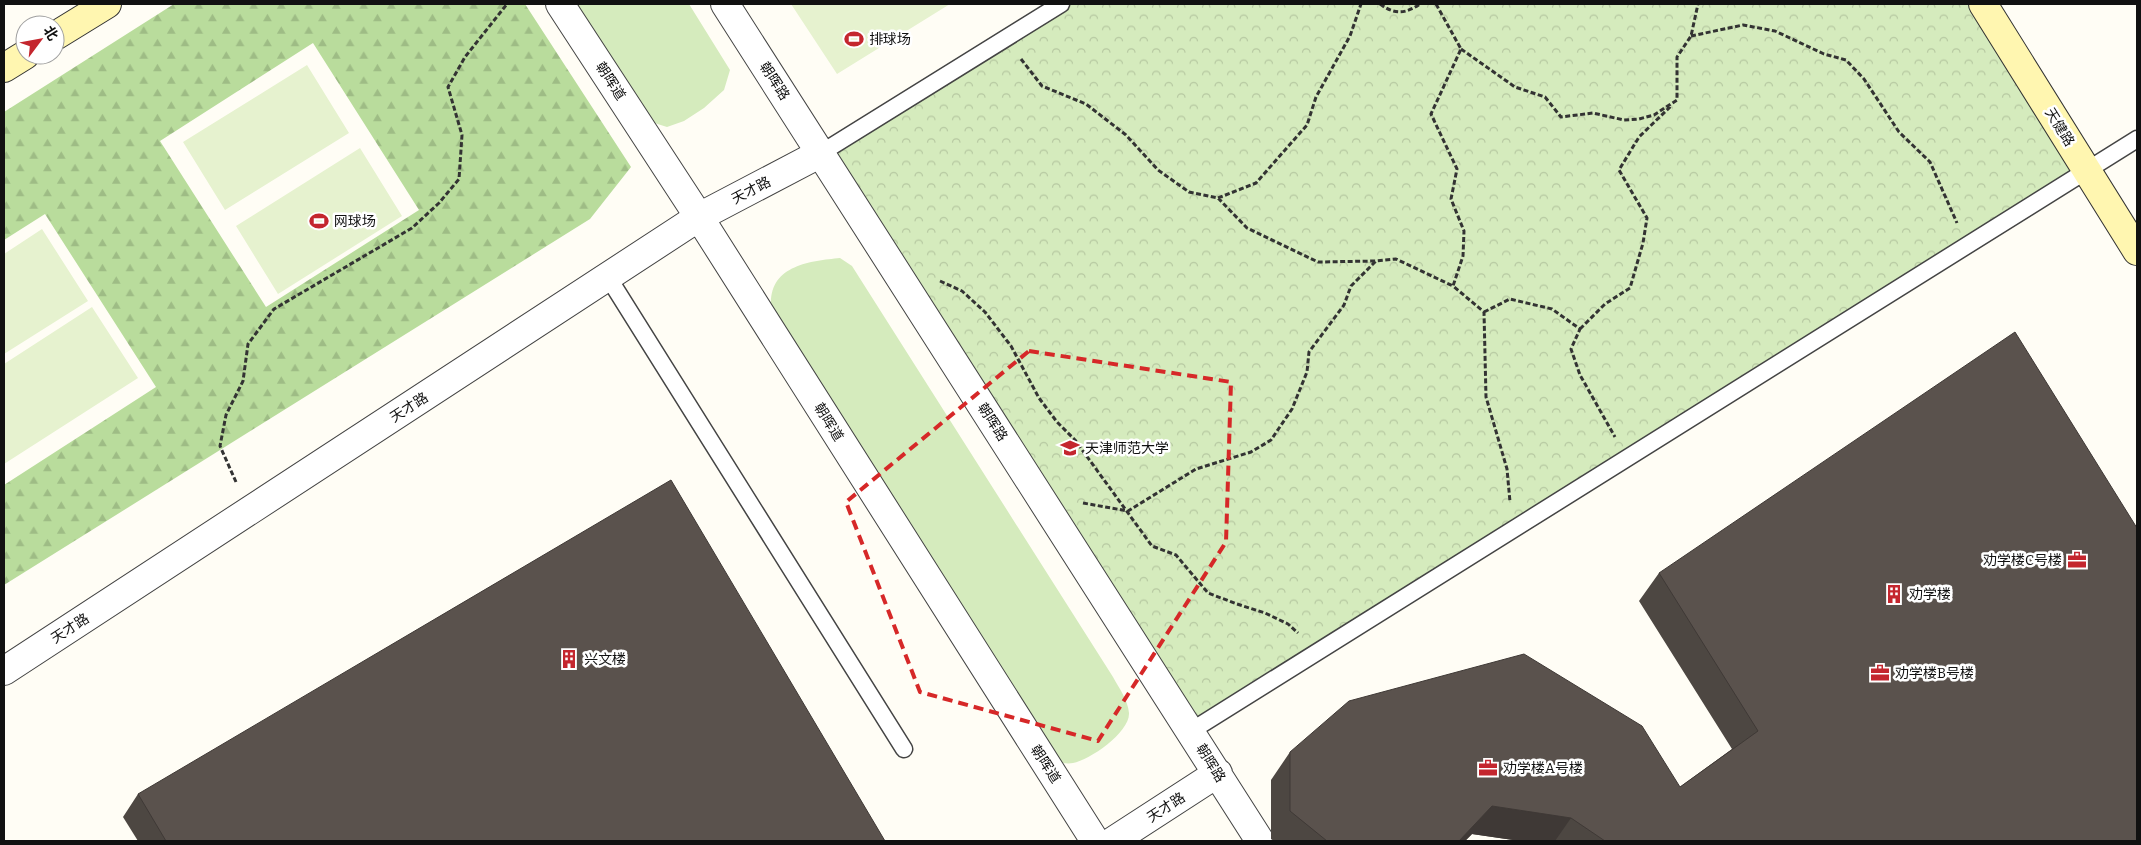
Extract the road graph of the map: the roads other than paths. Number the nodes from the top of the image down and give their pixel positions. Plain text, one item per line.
1 (107, 4) edge
2 (560, 4) edge
3 (725, 4) edge
4 (1061, 4) edge
5 (1983, 4) edge
6 (65, 30) edge
7 (15, 61) edge
8 (4, 68) edge
9 (2137, 139) edge
10 (821, 153) junction
11 (2087, 170) junction
12 (699, 217) junction
13 (2137, 251) edge
14 (608, 277) junction
15 (4, 671) edge
16 (1190, 731) junction
17 (904, 749) dead end
18 (1218, 773) junction
19 (1095, 841) edge
20 (1113, 841) edge
21 (1260, 841) edge

1 - 6 street
2 - 12 street, 朝晖道
3 - 10 street, 朝晖路
4 - 10 lane
5 - 11 street, 天健路
7 - 8 street
9 - 11 lane
10 - 12 street, 天才路
10 - 16 street, 朝晖路
11 - 13 street, 天健路
11 - 16 lane
12 - 14 street, 天才路
12 - 19 street, 朝晖道
14 - 15 street, 天才路
14 - 17 lane
16 - 18 street, 朝晖路
18 - 20 street, 天才路
18 - 21 street, 朝晖路

